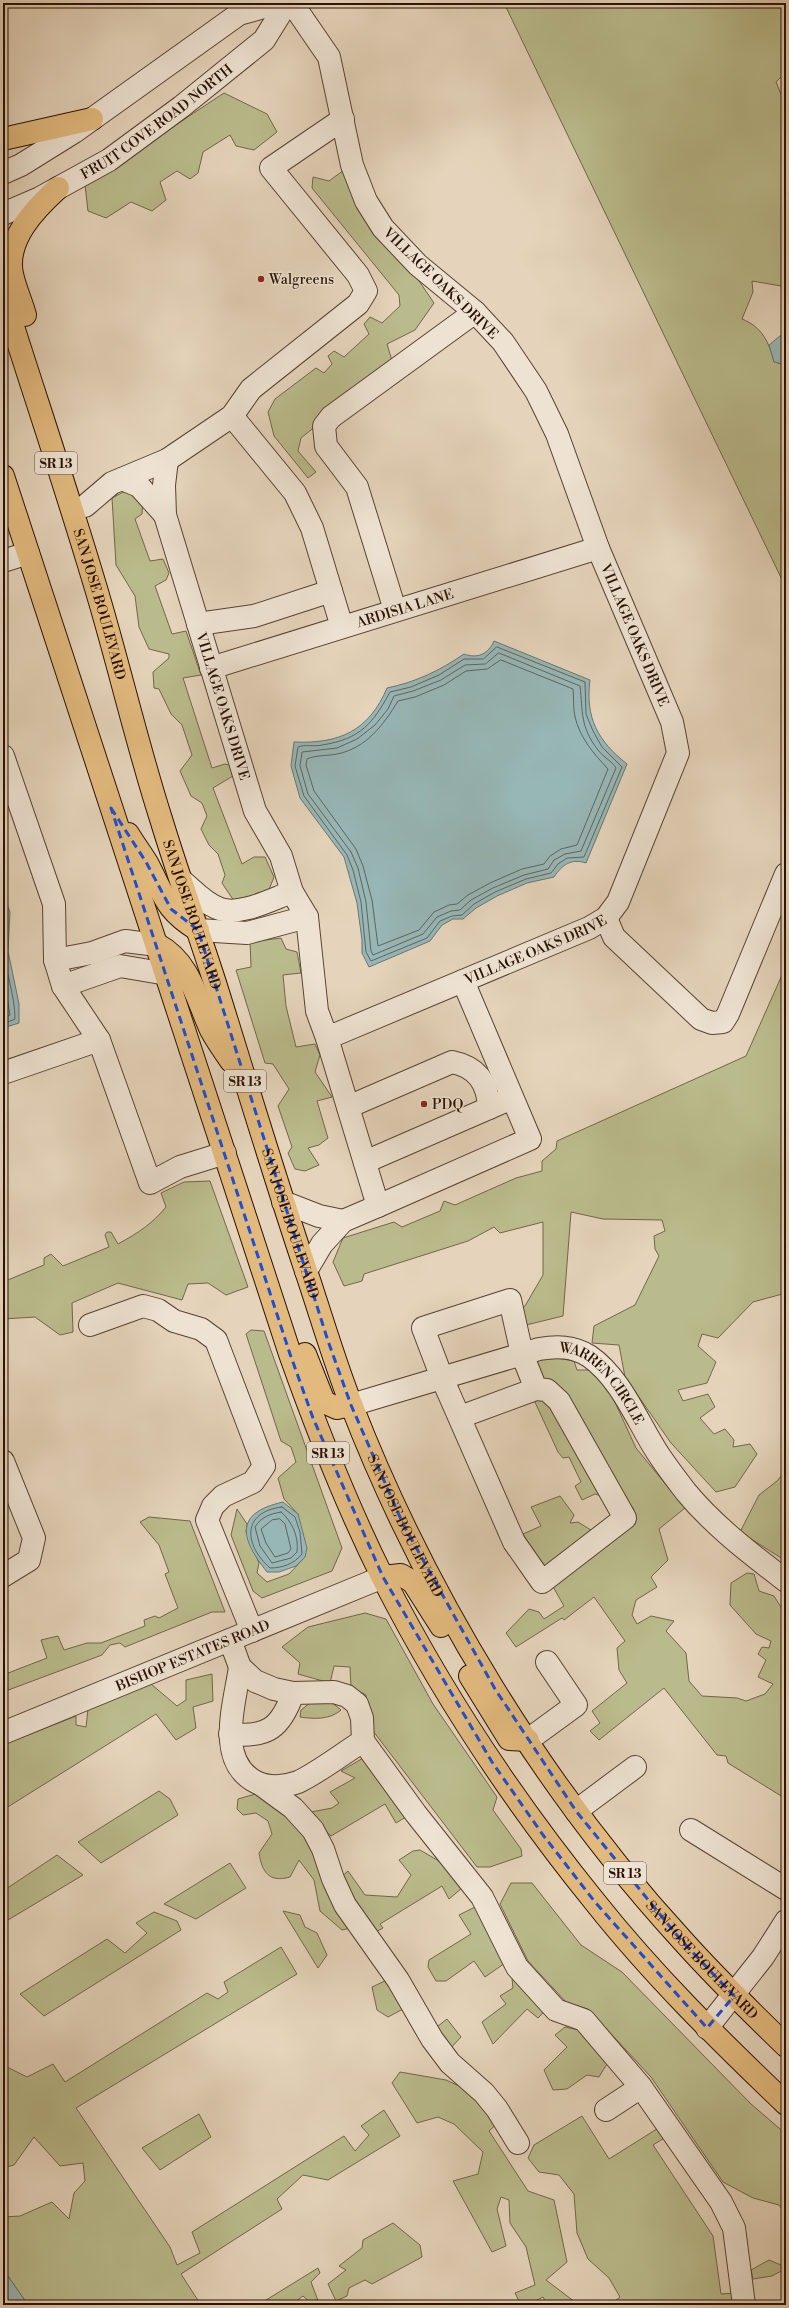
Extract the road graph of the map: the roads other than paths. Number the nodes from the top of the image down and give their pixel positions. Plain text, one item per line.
1 (278, 3) edge
2 (288, 3) edge
3 (292, 3) edge
4 (92, 119) junction
5 (343, 119) junction
6 (3, 139) edge
7 (3, 173) edge
8 (58, 188) junction
9 (3, 214) edge
10 (3, 295) edge
11 (475, 312) junction
12 (232, 416) junction
13 (167, 460) junction
14 (3, 476) edge
15 (122, 479) junction
16 (85, 506) junction
17 (165, 516) junction
18 (598, 548) junction
19 (28, 553) junction
20 (3, 561) edge
21 (331, 591) junction
22 (99, 599) junction
23 (395, 610) junction
24 (198, 624) junction
25 (342, 627) junction
26 (211, 668) junction
27 (3, 756) edge
28 (111, 808) junction
29 (786, 874) edge
30 (182, 881) junction
31 (292, 892) junction
32 (307, 917) junction
33 (606, 918) junction
34 (198, 930) junction
35 (157, 945) junction
36 (56, 960) junction
37 (167, 974) junction
38 (463, 981) junction
39 (63, 986) junction
40 (327, 1038) junction
41 (99, 1040) junction
42 (3, 1073) edge
43 (247, 1088) junction
44 (512, 1098) junction
45 (348, 1107) junction
46 (489, 1108) junction
47 (225, 1153) junction
48 (365, 1162) junction
49 (283, 1202) junction
50 (378, 1206) junction
51 (343, 1221) junction
52 (306, 1271) junction
53 (90, 1325) dead end
54 (281, 1326) junction
55 (522, 1354) junction
56 (442, 1378) junction
57 (536, 1389) junction
58 (351, 1405) junction
59 (460, 1417) junction
60 (3, 1461) edge
61 (3, 1576) edge
62 (383, 1577) junction
63 (786, 1581) edge
64 (252, 1631) junction
65 (230, 1640) junction
66 (547, 1662) dead end
67 (240, 1667) junction
68 (293, 1693) junction
69 (3, 1733) edge
70 (230, 1734) junction
71 (528, 1740) junction
72 (362, 1741) junction
73 (635, 1767) dead end
74 (263, 1786) junction
75 (576, 1811) junction
76 (691, 1830) dead end
77 (786, 1889) edge
78 (786, 1921) edge
79 (734, 1996) junction
80 (707, 2028) junction
81 (786, 2046) edge
82 (641, 2087) junction
83 (786, 2104) edge
84 (606, 2110) dead end
85 (518, 2142) dead end
86 (744, 2305) edge

1 - 4 street
2 - 8 street, FRUIT COVE ROAD NORTH
3 - 5 street, VILLAGE OAKS DRIVE
4 - 6 main road
4 - 7 street
5 - 11 street, VILLAGE OAKS DRIVE
5 - 12 street
8 - 9 street, FRUIT COVE ROAD NORTH
8 - 16 main road
10 - 22 main road, SAN JOSE BOULEVARD / SR 13
11 - 18 street, VILLAGE OAKS DRIVE
11 - 23 street
12 - 13 street
12 - 21 street
13 - 15 street
13 - 17 street
14 - 19 main road, SR 13
15 - 16 street
15 - 17 street
16 - 22 main road
17 - 24 street, VILLAGE OAKS DRIVE
18 - 23 street, ARDISIA LANE
18 - 33 street, VILLAGE OAKS DRIVE
19 - 20 street
19 - 28 main road, SR 13
21 - 24 street
21 - 25 street
22 - 30 main road, SAN JOSE BOULEVARD / SR 13
23 - 25 street, ARDISIA LANE
24 - 26 street, VILLAGE OAKS DRIVE
25 - 26 street, ARDISIA LANE
26 - 31 street, VILLAGE OAKS DRIVE
27 - 36 street
28 - 34 main road
28 - 35 main road, SR 13
29 - 33 street
30 - 31 street
30 - 34 main road, SAN JOSE BOULEVARD / SR 13
31 - 32 street, VILLAGE OAKS DRIVE
32 - 34 street
32 - 40 street, VILLAGE OAKS DRIVE
33 - 38 street, VILLAGE OAKS DRIVE
34 - 43 main road, SAN JOSE BOULEVARD / SR 13
35 - 36 street
35 - 37 main road, SR 13
35 - 43 main road
36 - 39 street
37 - 39 street
37 - 47 main road, SR 13
38 - 40 street, VILLAGE OAKS DRIVE
38 - 44 street
39 - 41 street
40 - 45 street
41 - 42 street
41 - 47 street
43 - 49 main road, SAN JOSE BOULEVARD / SR 13
44 - 46 street
44 - 50 street
45 - 46 street
45 - 48 street
46 - 48 street
47 - 54 main road, SR 13
48 - 50 street
49 - 51 street
49 - 52 main road, SAN JOSE BOULEVARD / SR 13
50 - 51 street
51 - 52 street
52 - 58 main road, SAN JOSE BOULEVARD / SR 13
53 - 64 street
54 - 58 main road
54 - 62 main road, SR 13
55 - 56 street, WARREN CIRCLE
55 - 56 street
55 - 57 street
55 - 63 street, WARREN CIRCLE
56 - 58 street, WARREN CIRCLE
56 - 59 street
57 - 59 street
57 - 59 street
58 - 71 main road, SAN JOSE BOULEVARD / SR 13
60 - 61 street
62 - 64 street, BISHOP ESTATES ROAD
62 - 71 main road
62 - 80 main road, SR 13
64 - 65 street, BISHOP ESTATES ROAD
65 - 67 street
65 - 69 street, BISHOP ESTATES ROAD
66 - 71 street
67 - 68 street
67 - 70 street
68 - 70 street
68 - 72 street
70 - 74 street
71 - 75 main road, SAN JOSE BOULEVARD / SR 13
72 - 74 street
72 - 82 street
73 - 75 street
74 - 85 street
75 - 79 main road, SAN JOSE BOULEVARD / SR 13
76 - 77 street
78 - 79 street
79 - 80 street
79 - 81 main road, SAN JOSE BOULEVARD / SR 13
80 - 83 main road, SR 13
82 - 84 street
82 - 86 street

